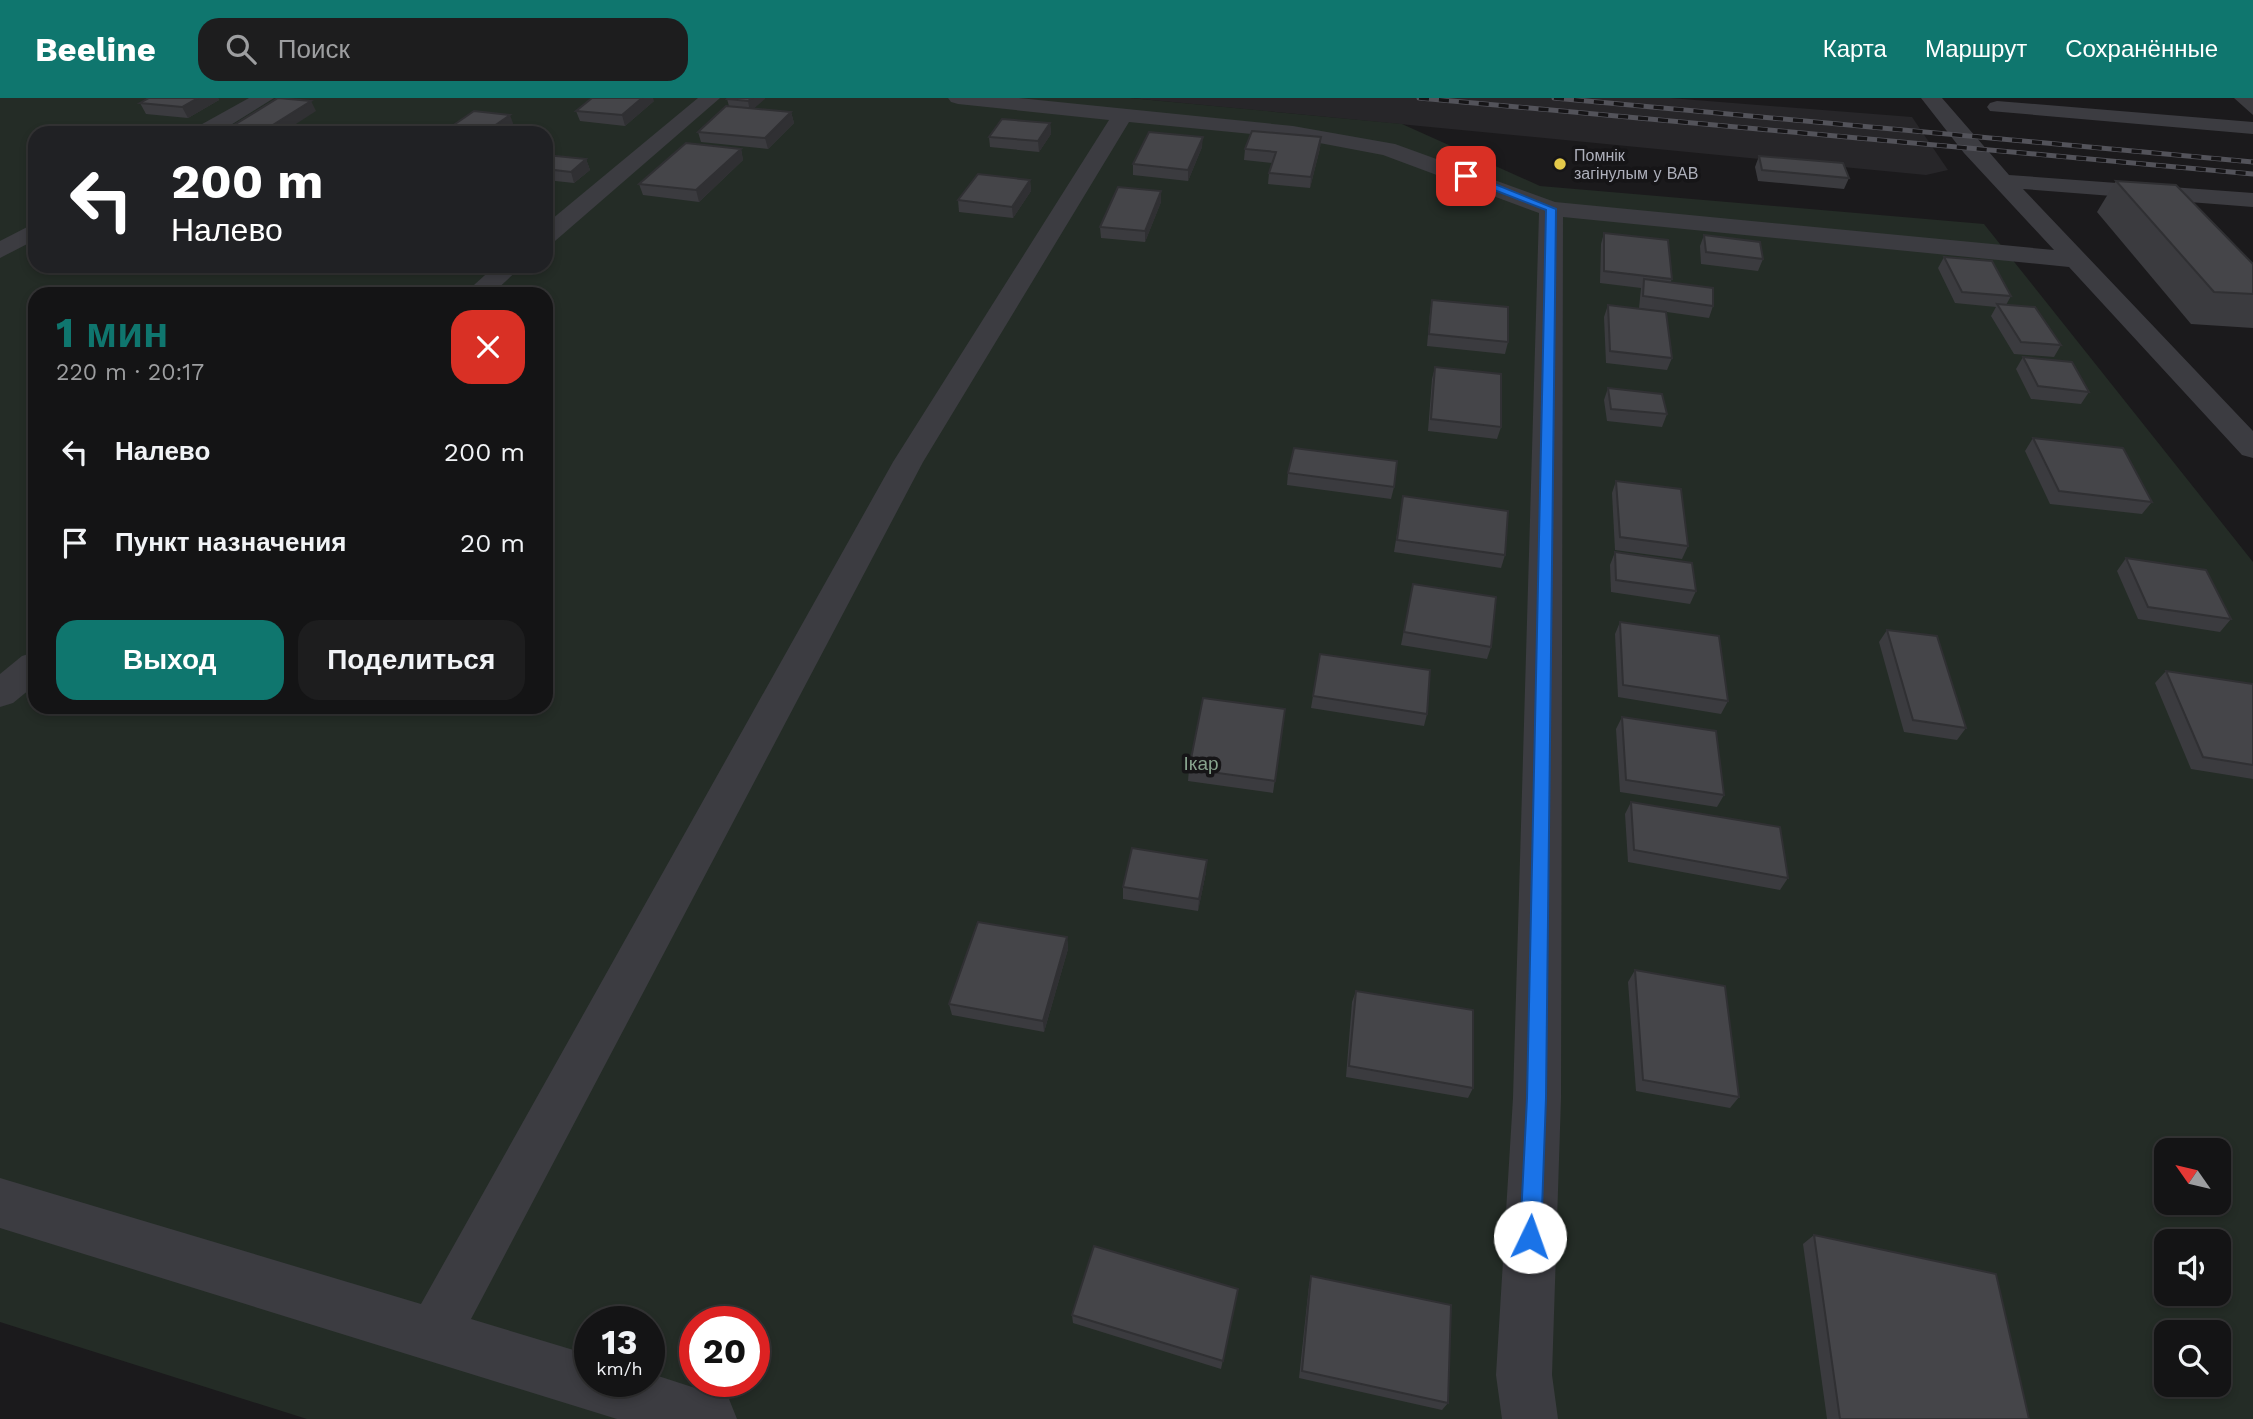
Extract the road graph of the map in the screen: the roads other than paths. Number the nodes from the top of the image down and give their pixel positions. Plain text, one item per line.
1 (264, 98) edge
2 (710, 98) edge
3 (958, 98) edge
4 (1932, 100) edge
5 (1995, 103) edge
6 (1124, 113) junction
7 (215, 126) edge
8 (2253, 128) edge
9 (2003, 181) junction
10 (2253, 200) edge
11 (1551, 209) junction
12 (553, 230) edge
13 (28, 234) edge
14 (0, 251) edge
15 (2078, 260) junction
16 (502, 273) edge
17 (485, 287) edge
18 (2253, 449) edge
19 (28, 671) edge
20 (0, 694) edge
21 (0, 1203) edge
22 (433, 1336) junction
23 (709, 1419) edge
24 (1530, 1419) edge

1 - 7 street
2 - 12 street
3 - 6 street
4 - 5 street
4 - 9 street
5 - 8 street
6 - 11 street
6 - 22 street
9 - 10 street
9 - 15 street
11 - 15 street
11 - 24 street
13 - 14 street
15 - 18 street
16 - 17 street
19 - 20 street
21 - 22 street
22 - 23 street

